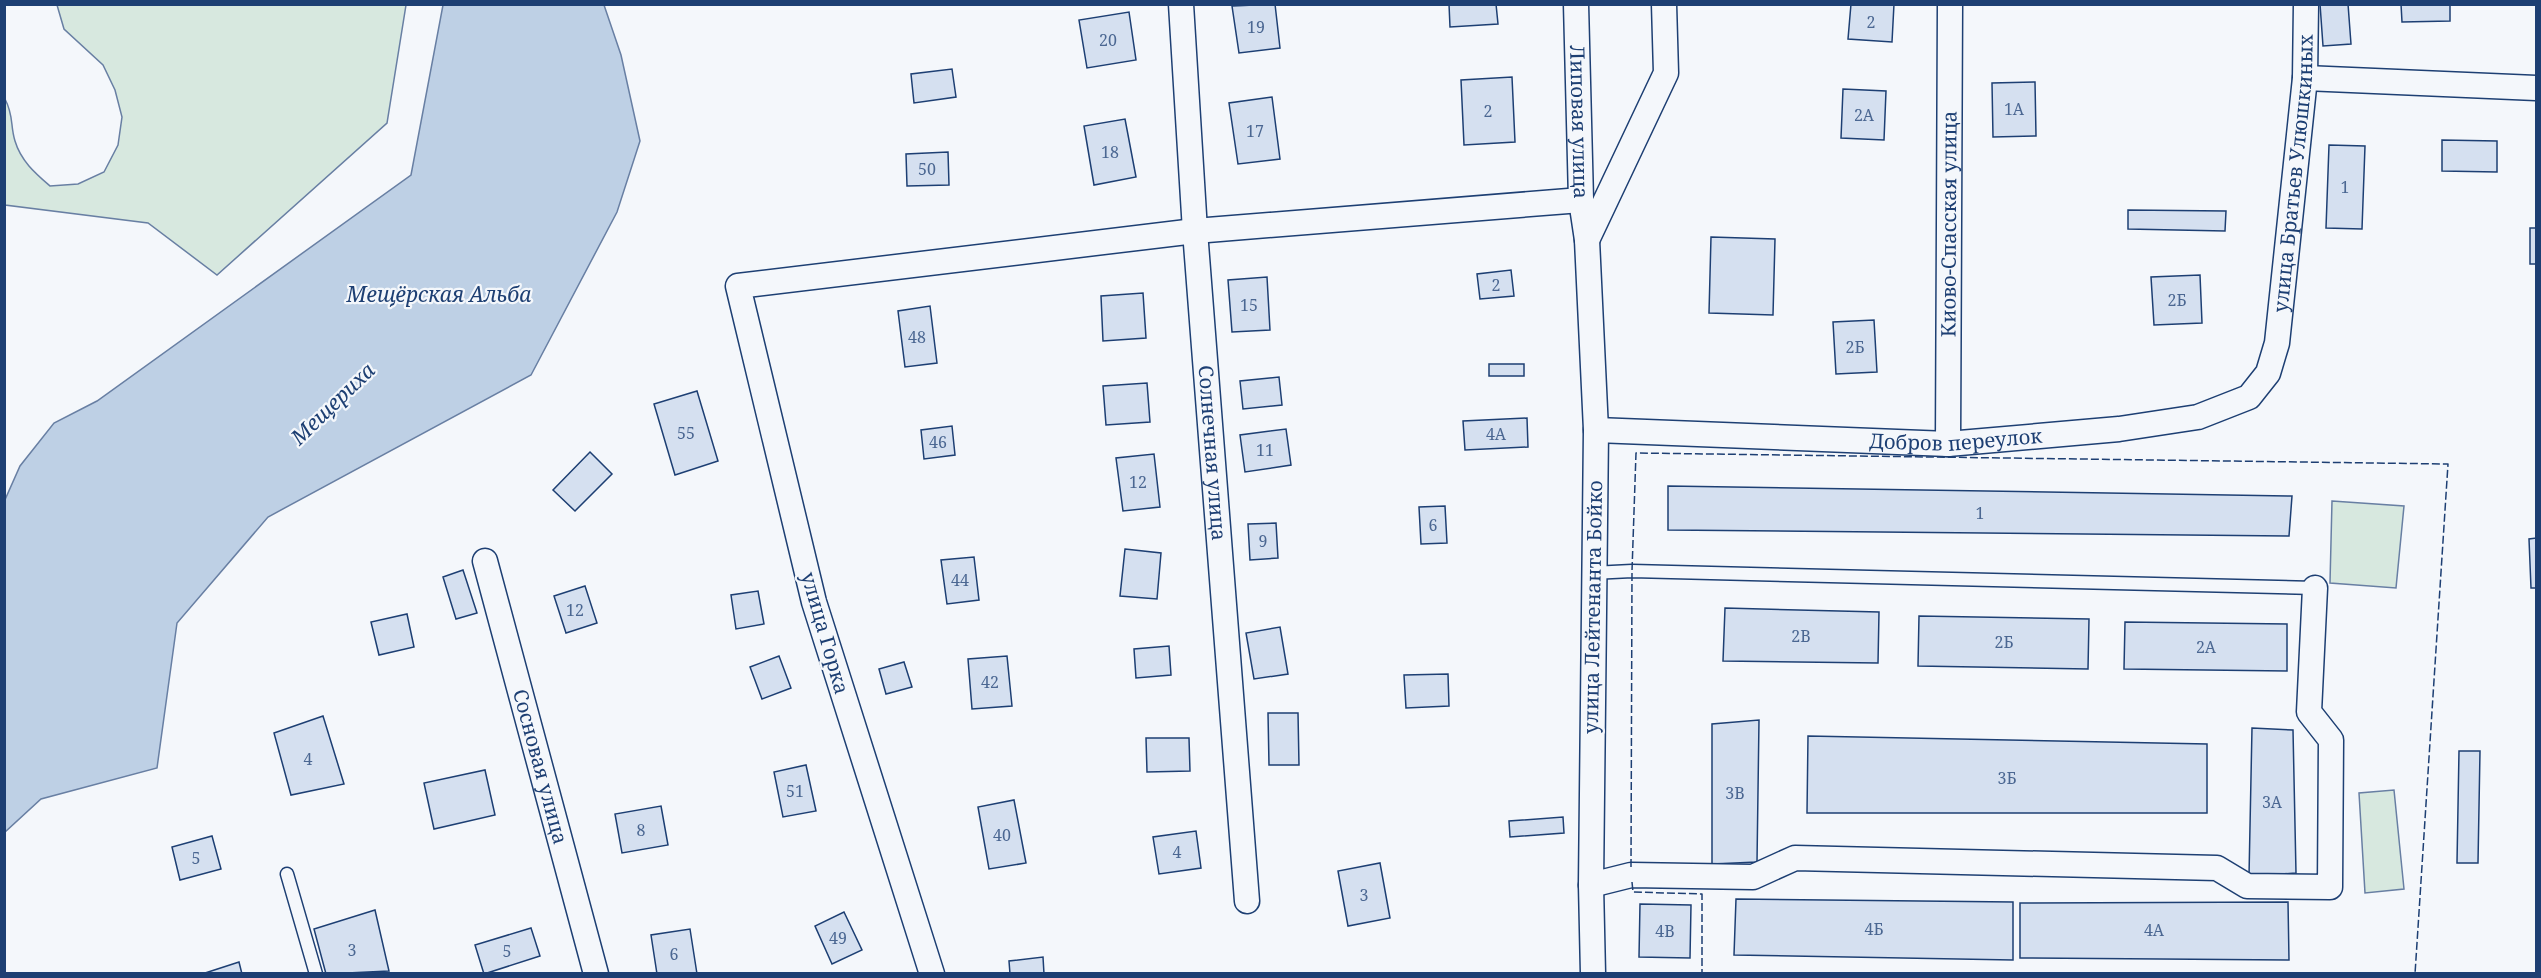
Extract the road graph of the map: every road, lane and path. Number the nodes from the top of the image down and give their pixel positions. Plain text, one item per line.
1 (1180, 4) edge
2 (1576, 4) edge
3 (1664, 4) edge
4 (1950, 4) edge
5 (2306, 4) edge
6 (2305, 78) junction
7 (2536, 88) edge
8 (1581, 200) junction
9 (1195, 231) junction
10 (1587, 240) junction
11 (2277, 343) joint
12 (1596, 430) junction
13 (1948, 444) junction
14 (485, 561) dead end
15 (1592, 573) junction
16 (2315, 588) joint
17 (287, 874) dead end
18 (1591, 885) junction
19 (1247, 901) dead end
20 (316, 974) edge
21 (596, 974) edge
22 (932, 974) edge
23 (1593, 974) edge

1 - 9 street, Солнечная улица
2 - 8 street, Липовая улица
3 - 10 street
4 - 13 street, Киово-Спасская улица
5 - 6 street, улица Братьев Улюшкиных
6 - 7 street
6 - 11 street, улица Братьев Улюшкиных
8 - 9 street
8 - 10 street, Липовая улица
9 - 19 street, Солнечная улица
9 - 22 street, улица Горка
10 - 12 street, улица Лейтенанта Бойко
11 - 13 street, Добров переулок
12 - 13 street, Добров переулок
12 - 15 street, улица Лейтенанта Бойко
14 - 21 street, Сосновая улица
15 - 16 lane
15 - 18 street, улица Лейтенанта Бойко
16 - 18 street
17 - 20 lane
18 - 23 street, улица Лейтенанта Бойко

